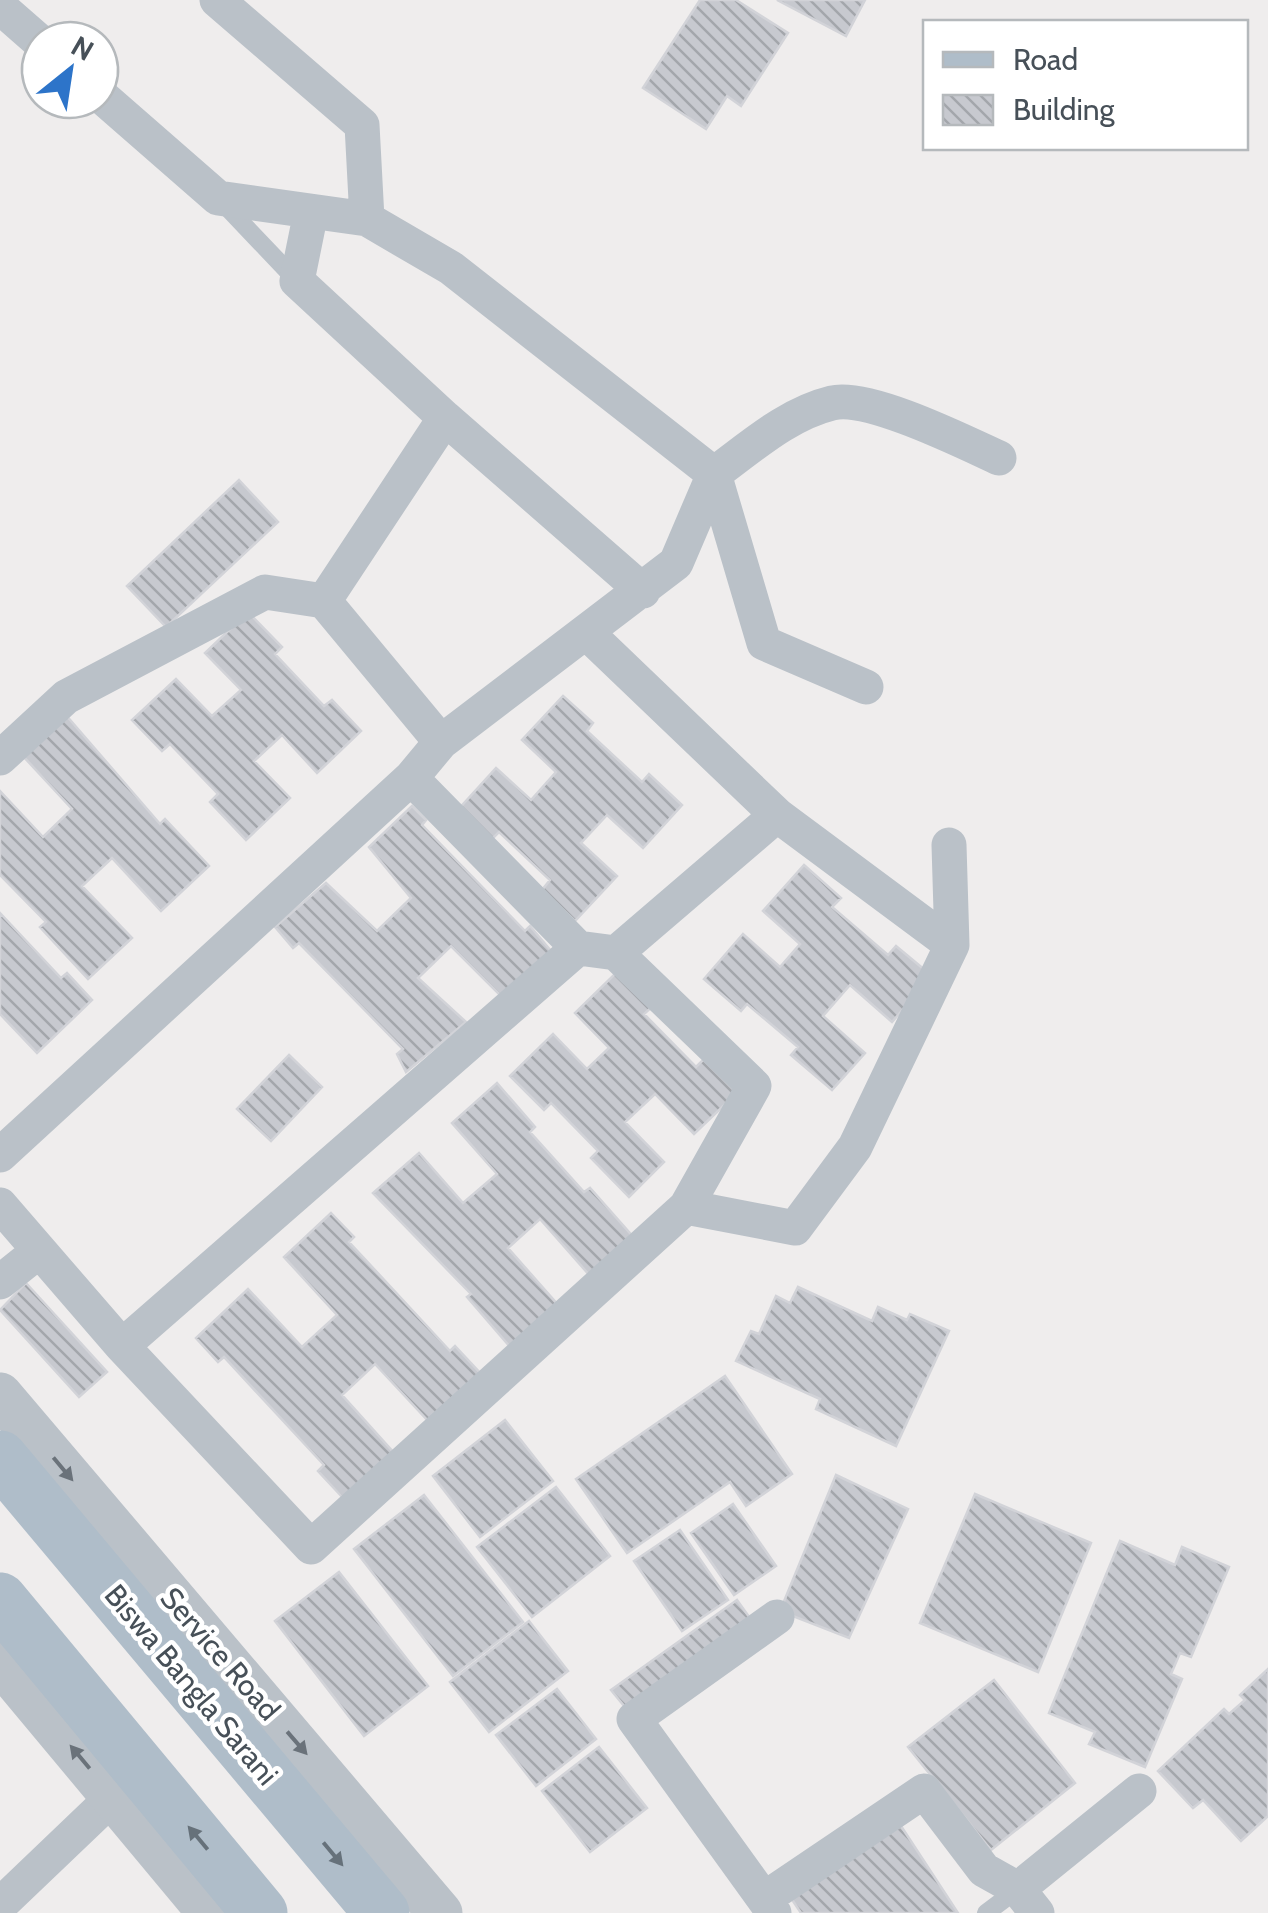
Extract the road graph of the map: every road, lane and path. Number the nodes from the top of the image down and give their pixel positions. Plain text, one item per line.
1 (217, 0) edge
2 (2, 3) edge
3 (20, 21) edge
4 (120, 112) edge
5 (218, 198) junction
6 (311, 212) junction
7 (367, 220) junction
8 (298, 281) junction
9 (445, 418) junction
10 (1000, 458) dead end
11 (714, 474) junction
12 (643, 591) junction
13 (324, 601) junction
14 (587, 632) junction
15 (866, 687) dead end
16 (441, 742) junction
17 (0, 758) edge
18 (410, 778) junction
19 (777, 815) junction
20 (949, 845) dead end
21 (952, 945) junction
22 (578, 948) junction
23 (616, 953) junction
24 (0, 1155) edge
25 (0, 1205) edge
26 (686, 1207) junction
27 (40, 1251) junction
28 (0, 1282) edge
29 (122, 1346) junction
30 (0, 1394) edge
31 (0, 1458) edge
32 (0, 1600) edge
33 (777, 1618) dead end
34 (0, 1661) edge
35 (1139, 1791) dead end
36 (113, 1797) junction
37 (1028, 1901) edge
38 (0, 1905) edge
39 (769, 1906) edge
40 (210, 1913) edge
41 (260, 1913) edge
42 (382, 1913) edge
43 (440, 1913) edge
44 (986, 1913) edge

1 - 7 street
2 - 3 street
4 - 5 street
5 - 6 street
5 - 8 lane
6 - 7 street
6 - 8 street
7 - 11 street
8 - 9 street
9 - 12 street
9 - 13 street
10 - 11 street
11 - 12 street
11 - 15 street
12 - 14 street
13 - 16 street
13 - 17 street
14 - 16 street
14 - 19 street
16 - 18 street
18 - 22 street
18 - 24 street
19 - 21 street
19 - 23 street
20 - 21 street
21 - 26 street
22 - 23 street
22 - 29 street
23 - 26 street
25 - 27 street
26 - 29 street
27 - 28 street
27 - 29 street
30 -> 43 street, Service Road
31 -> 42 main road, Biswa Bangla Sarani
41 -> 32 main road
33 - 39 street
36 -> 34 street
35 - 37 street
36 - 38 street
36 - 40 street
37 - 39 street
37 - 44 lane

